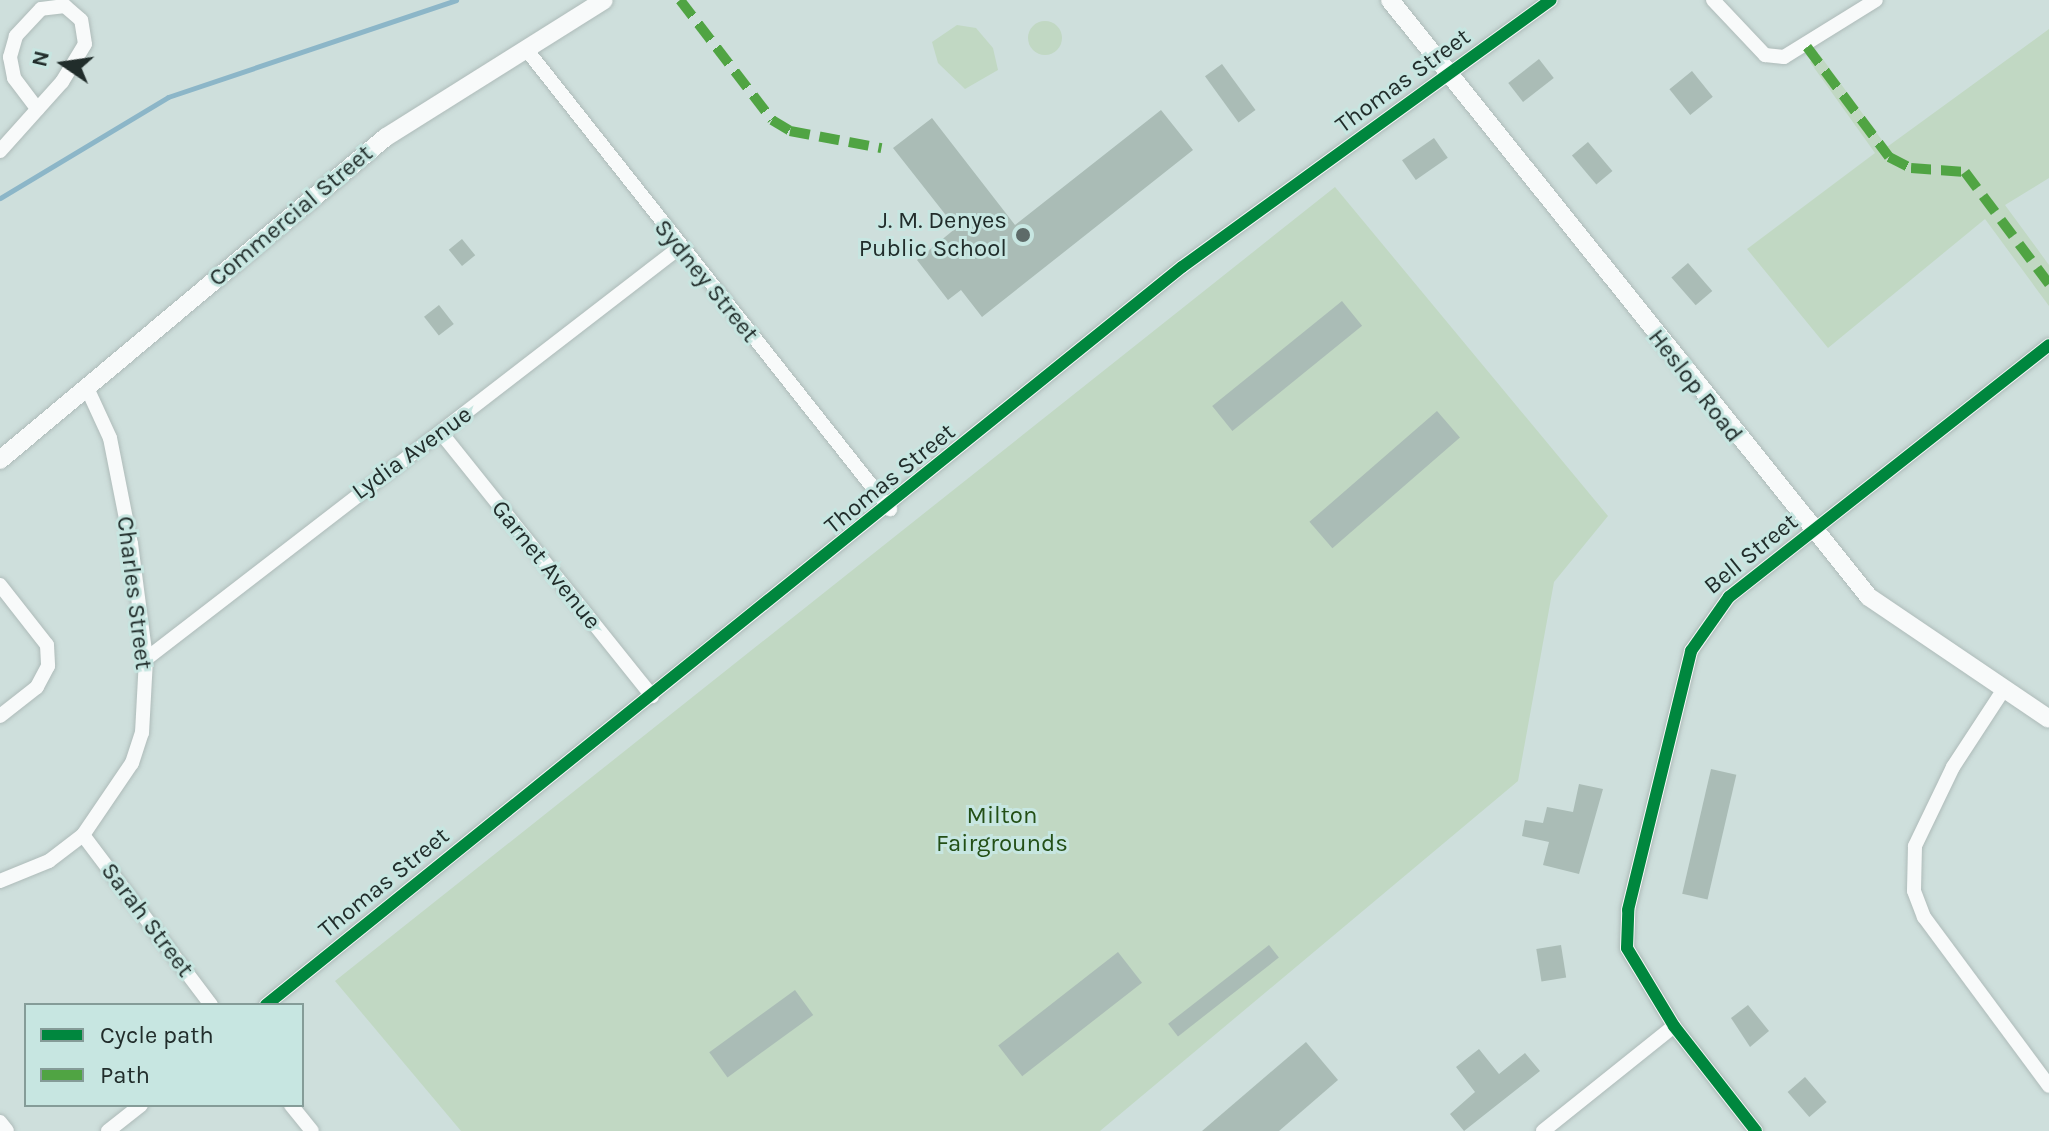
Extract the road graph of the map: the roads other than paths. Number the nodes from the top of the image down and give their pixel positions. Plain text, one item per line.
1 (604, 0) edge
2 (1390, 0) edge
3 (1551, 0) edge
4 (1713, 0) edge
5 (1876, 0) edge
6 (526, 49) junction
7 (1450, 76) junction
8 (37, 109) junction
9 (0, 151) edge
10 (679, 248) junction
11 (2049, 345) edge
12 (87, 388) junction
13 (442, 434) junction
14 (0, 460) edge
15 (890, 509) junction
16 (1811, 533) junction
17 (0, 585) edge
18 (146, 659) junction
19 (2002, 692) junction
20 (652, 696) junction
21 (0, 716) edge
22 (2049, 719) edge
23 (83, 835) junction
24 (0, 881) edge
25 (209, 1003) edge
26 (268, 1003) edge
27 (1674, 1026) junction
28 (2049, 1086) edge
29 (138, 1107) edge
30 (293, 1107) edge
31 (0, 1122) edge
32 (7, 1131) edge
33 (108, 1131) edge
34 (312, 1131) edge
35 (1543, 1131) edge
36 (1756, 1131) edge

1 - 6 street, Commercial Street
2 - 7 street, Heslop Road
3 - 7 street, Thomas Street
4 - 5 street
6 - 10 street, Sydney Street
6 - 12 street, Commercial Street
7 - 15 street, Thomas Street
7 - 16 street, Heslop Road
8 - 8 street
8 - 9 street
10 - 13 street, Lydia Avenue
10 - 15 street, Sydney Street
11 - 16 street, Bell Street
12 - 14 street, Commercial Street
12 - 18 street, Charles Street
13 - 18 street, Lydia Avenue
13 - 20 street, Garnet Avenue
15 - 20 street, Thomas Street
16 - 19 street, Heslop Road
16 - 27 street, Bell Street
17 - 21 street
18 - 23 street, Charles Street
19 - 22 street, Heslop Road
19 - 28 street
20 - 26 street, Thomas Street
23 - 24 street, Charles Street
23 - 25 street, Sarah Street
27 - 35 street
27 - 36 street, Bell Street
29 - 33 street
30 - 34 street
31 - 32 street

